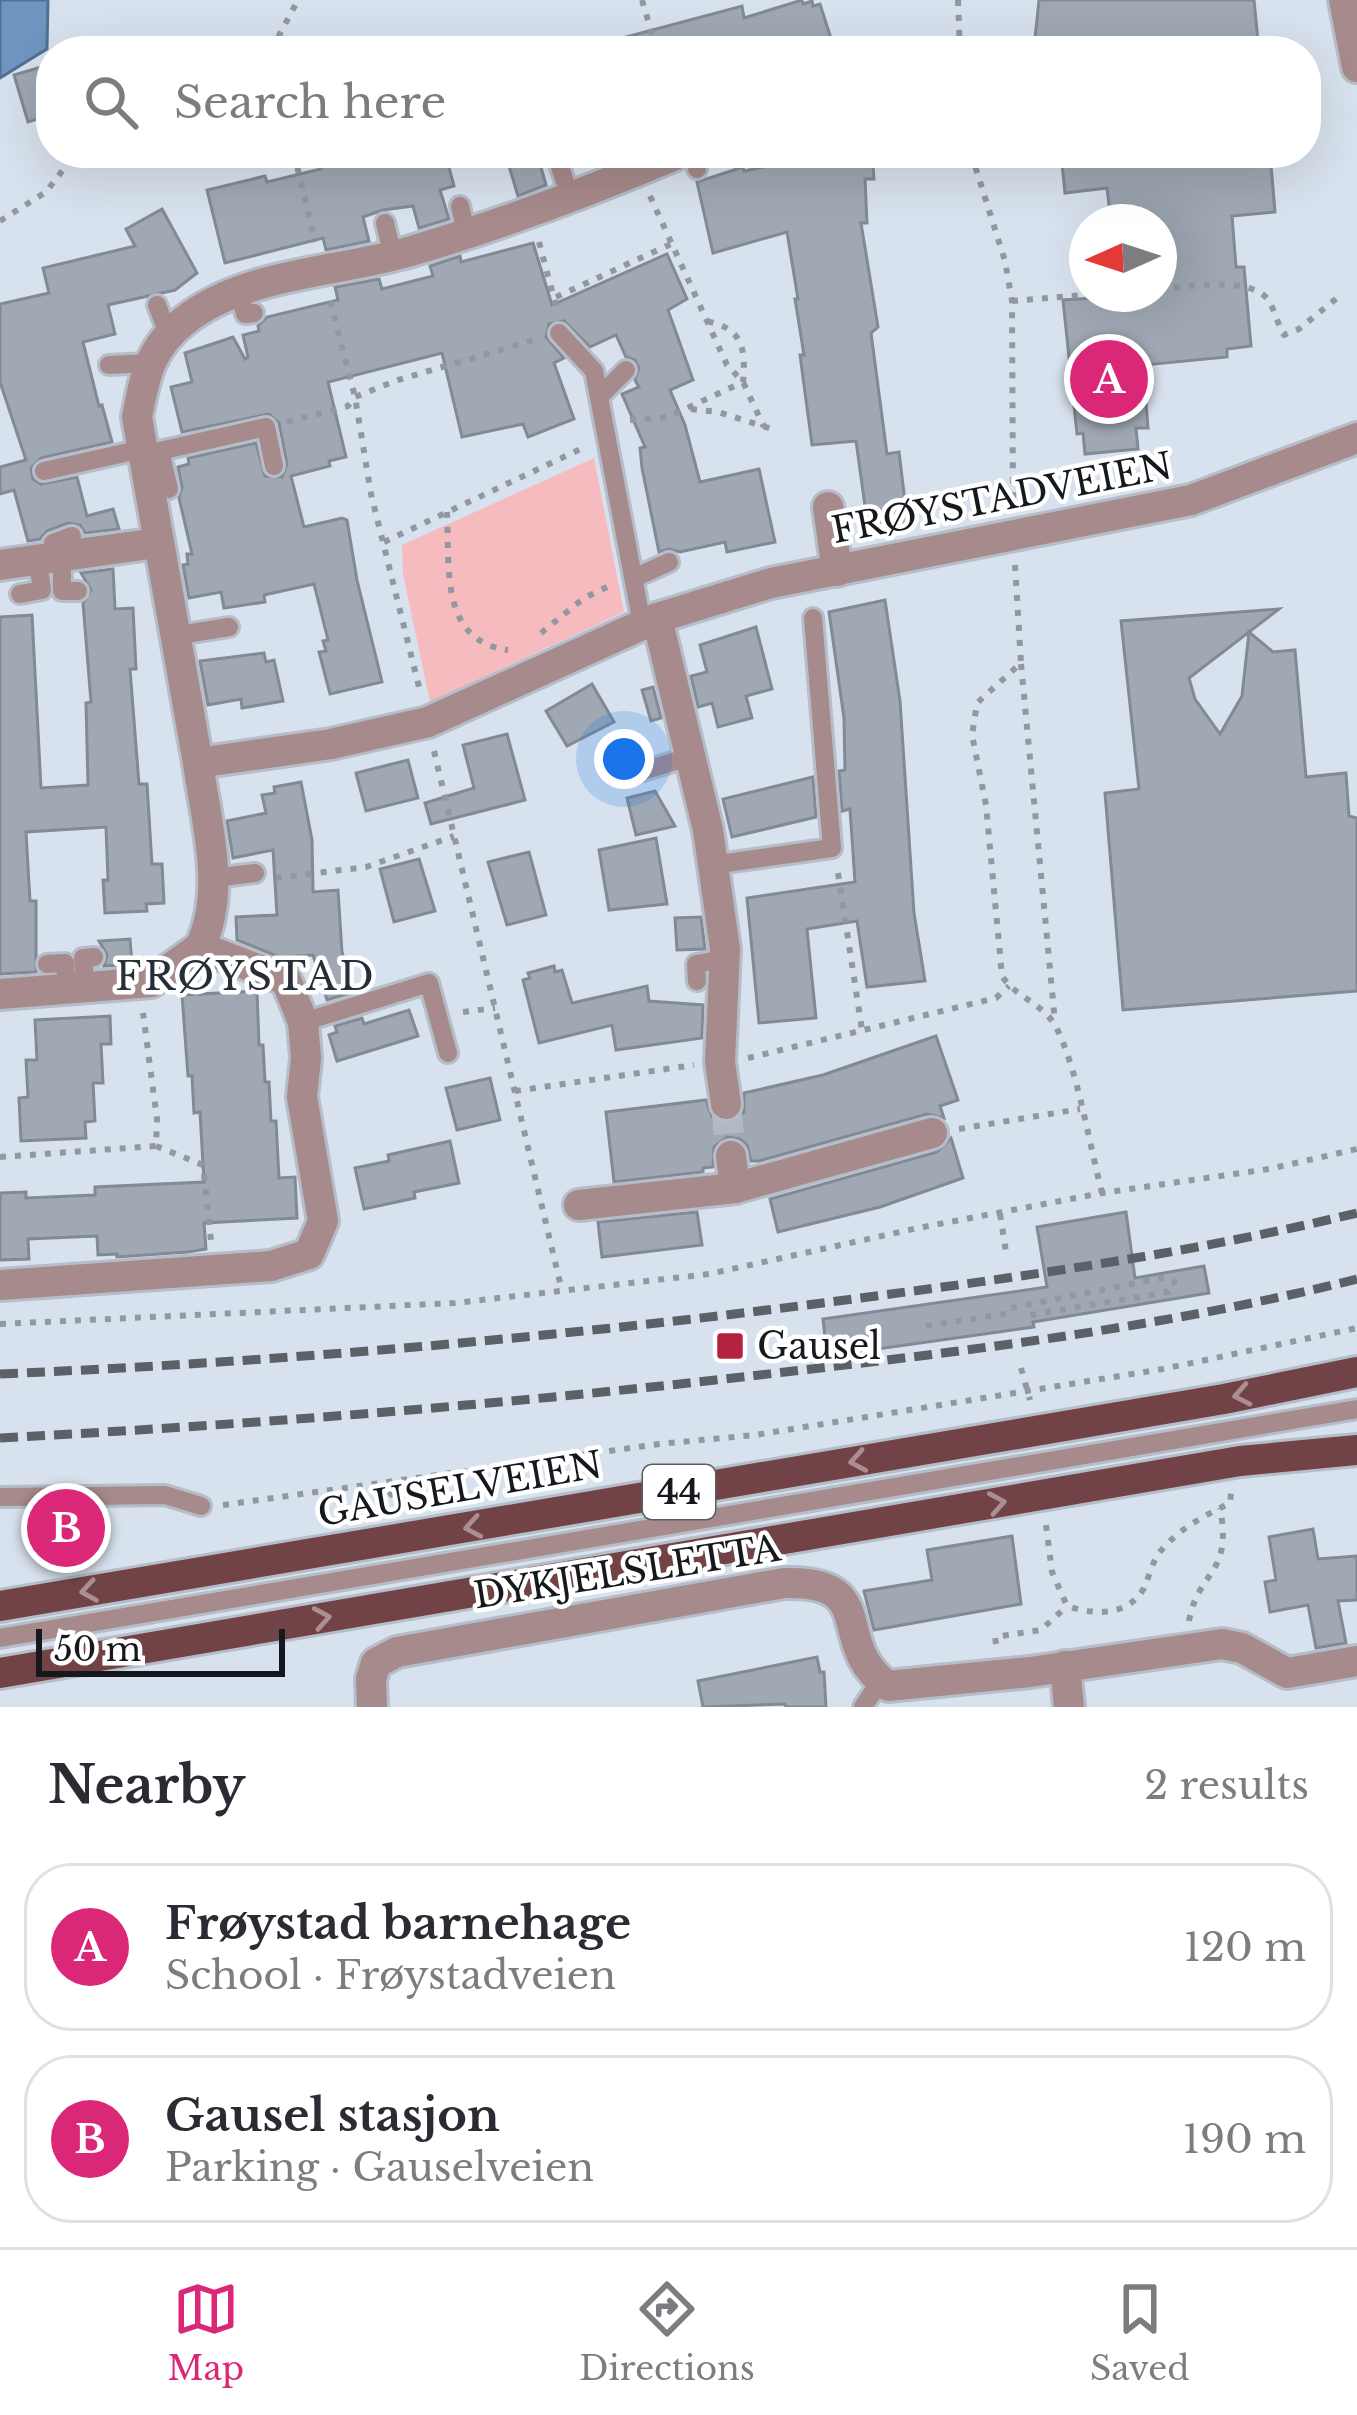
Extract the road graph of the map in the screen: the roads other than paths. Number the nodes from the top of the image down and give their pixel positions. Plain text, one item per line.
1 (1343, 0) edge
2 (1357, 68) edge
3 (560, 168) edge
4 (623, 168) edge
5 (570, 197) junction
6 (385, 223) dead end
7 (393, 263) junction
8 (158, 305) dead end
9 (560, 333) road end
10 (169, 335) junction
11 (148, 364) junction
12 (109, 365) dead end
13 (626, 370) dead end
14 (600, 396) junction
15 (1357, 438) edge
16 (148, 451) junction
17 (274, 466) dead end
18 (44, 472) dead end
19 (169, 489) dead end
20 (828, 507) dead end
21 (157, 543) junction
22 (57, 554) junction
23 (668, 562) dead end
24 (0, 565) edge
25 (837, 571) junction
26 (634, 578) junction
27 (77, 591) dead end
28 (20, 594) dead end
29 (813, 618) dead end
30 (650, 621) junction
31 (229, 627) dead end
32 (173, 635) junction
33 (692, 756) junction
34 (198, 763) junction
35 (643, 771) dead end
36 (712, 865) junction
37 (255, 873) road end
38 (214, 878) junction
39 (200, 947) junction
40 (94, 957) dead end
41 (724, 959) junction
42 (47, 964) dead end
43 (697, 982) dead end
44 (76, 990) junction
45 (0, 994) edge
46 (303, 1022) junction
47 (448, 1053) dead end
48 (726, 1104) tunnel mouth
49 (932, 1133) road end
50 (731, 1156) tunnel mouth
51 (735, 1188) junction
52 (579, 1205) dead end
53 (0, 1285) edge
54 (1357, 1372) edge
55 (1357, 1408) edge
56 (1357, 1450) edge
57 (0, 1497) edge
58 (201, 1506) road end
59 (0, 1606) edge
60 (0, 1638) edge
61 (1357, 1661) edge
62 (1065, 1666) junction
63 (0, 1673) edge
64 (881, 1680) junction
65 (372, 1707) edge
66 (863, 1707) edge
67 (1069, 1707) edge

1 - 2 street
3 - 5 lane
4 - 5 street
5 - 7 street
6 - 7 lane
7 - 10 street
8 - 10 lane
9 - 14 lane
10 - 11 street
11 - 12 lane
11 - 16 street
13 - 14 lane
14 - 26 lane
15 - 25 street, FRØYSTADVEIEN
16 - 17 lane
16 - 18 lane
16 - 19 lane
16 - 21 street
20 - 25 street
21 - 22 street
21 - 32 street
22 - 24 street
22 - 27 lane
22 - 28 lane
23 - 26 lane
25 - 30 street, FRØYSTADVEIEN
26 - 30 lane
29 - 36 lane
30 - 33 street
30 - 34 street, FRØYSTADVEIEN
31 - 32 lane
32 - 34 street
33 - 35 lane
33 - 36 street
34 - 38 street
36 - 41 street
37 - 38 lane
38 - 39 street
39 - 44 street
39 - 46 street
40 - 44 lane
41 - 43 lane
41 - 48 street
42 - 44 lane
44 - 45 street
46 - 47 lane
46 - 53 street
49 - 51 street
50 - 51 street
51 - 52 street
54 -> 59 main road, GAUSELVEIEN / 44
55 - 60 lane
63 -> 56 main road, 44
57 - 58 lane
61 - 62 street
62 - 64 street
62 - 67 street
64 - 65 street, DYKJELSLETTA
64 - 66 lane

